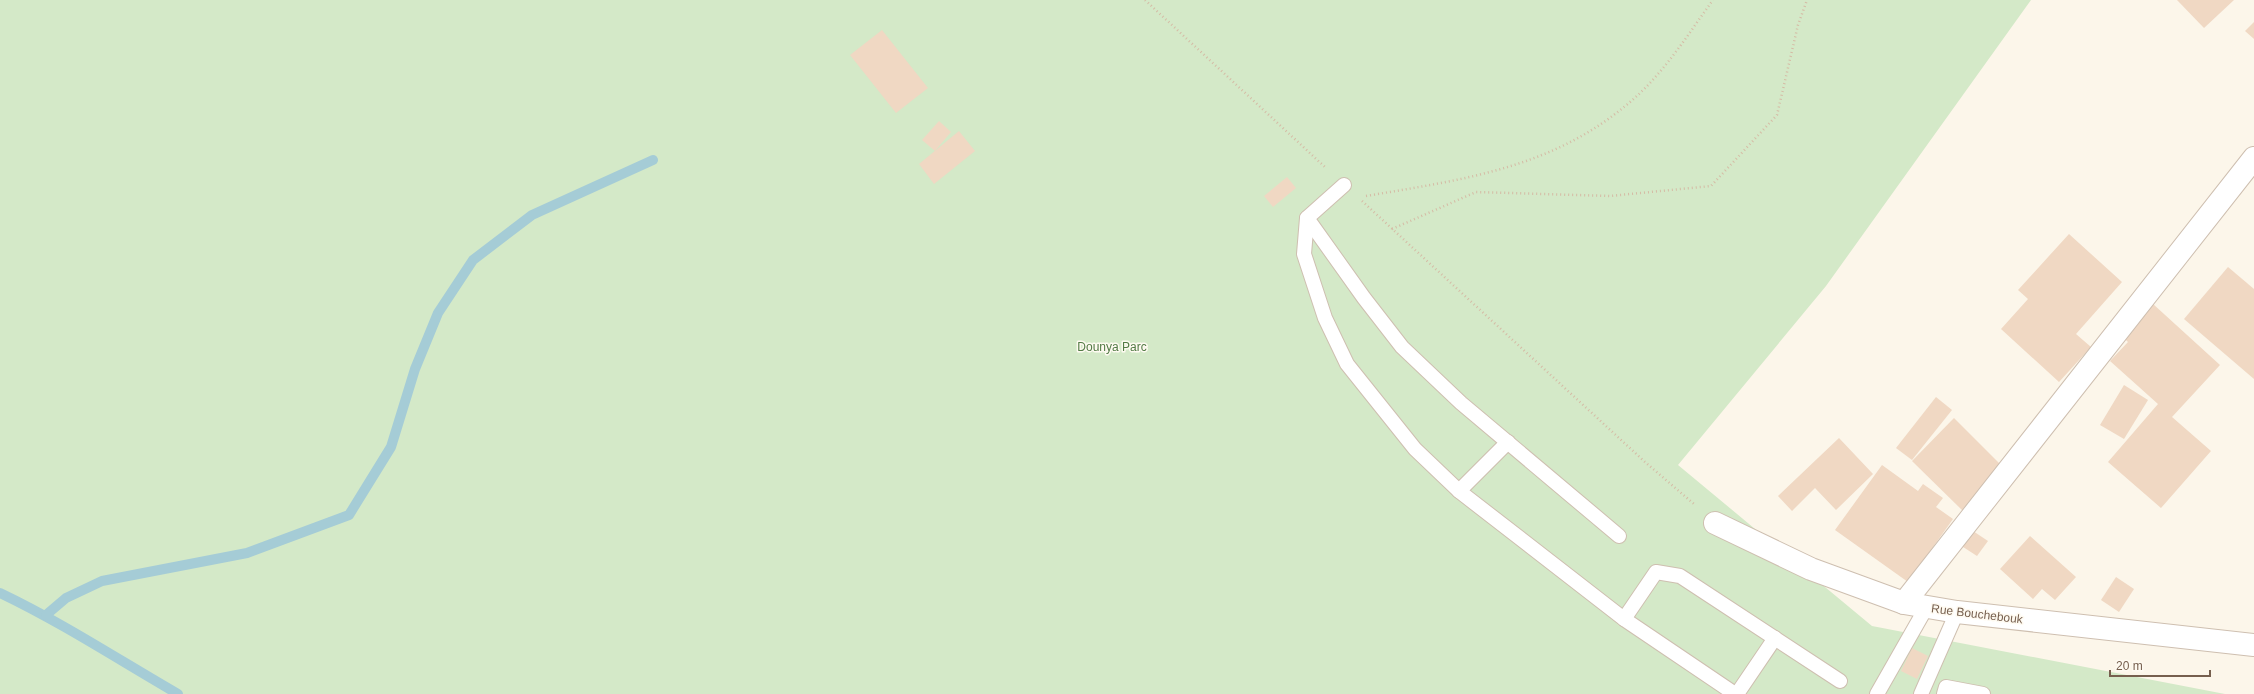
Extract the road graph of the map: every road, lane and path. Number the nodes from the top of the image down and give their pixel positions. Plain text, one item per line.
1 (1145, 0) edge
2 (1713, 0) edge
3 (1807, 0) edge
4 (2254, 158) edge
5 (1344, 185) joint
6 (1307, 218) junction
7 (1392, 229) junction
8 (1508, 442) junction
9 (1459, 491) junction
10 (1715, 523) joint
11 (1619, 536) dead end
12 (1904, 603) junction
13 (1926, 608) junction
14 (1957, 612) junction
15 (1624, 619) junction
16 (1775, 638) junction
17 (2254, 645) edge
18 (1840, 681) dead end
19 (1736, 694) edge
20 (1877, 694) edge
21 (1921, 694) edge
22 (1944, 694) edge
23 (1983, 694) edge

1 - 5 path
2 - 7 path
3 - 7 path
4 - 12 street
5 - 6 lane
6 - 8 lane
6 - 9 lane
7 - 10 path
8 - 9 lane
8 - 11 lane
9 - 15 lane
10 - 12 street, Rue Bouchebouk
12 - 13 street, Rue Bouchebouk
13 - 14 street, Rue Bouchebouk
13 - 20 lane
14 - 17 street, Rue Bouchebouk
14 - 21 lane
15 - 16 lane
15 - 19 lane
16 - 18 lane
16 - 19 lane
22 - 23 lane

